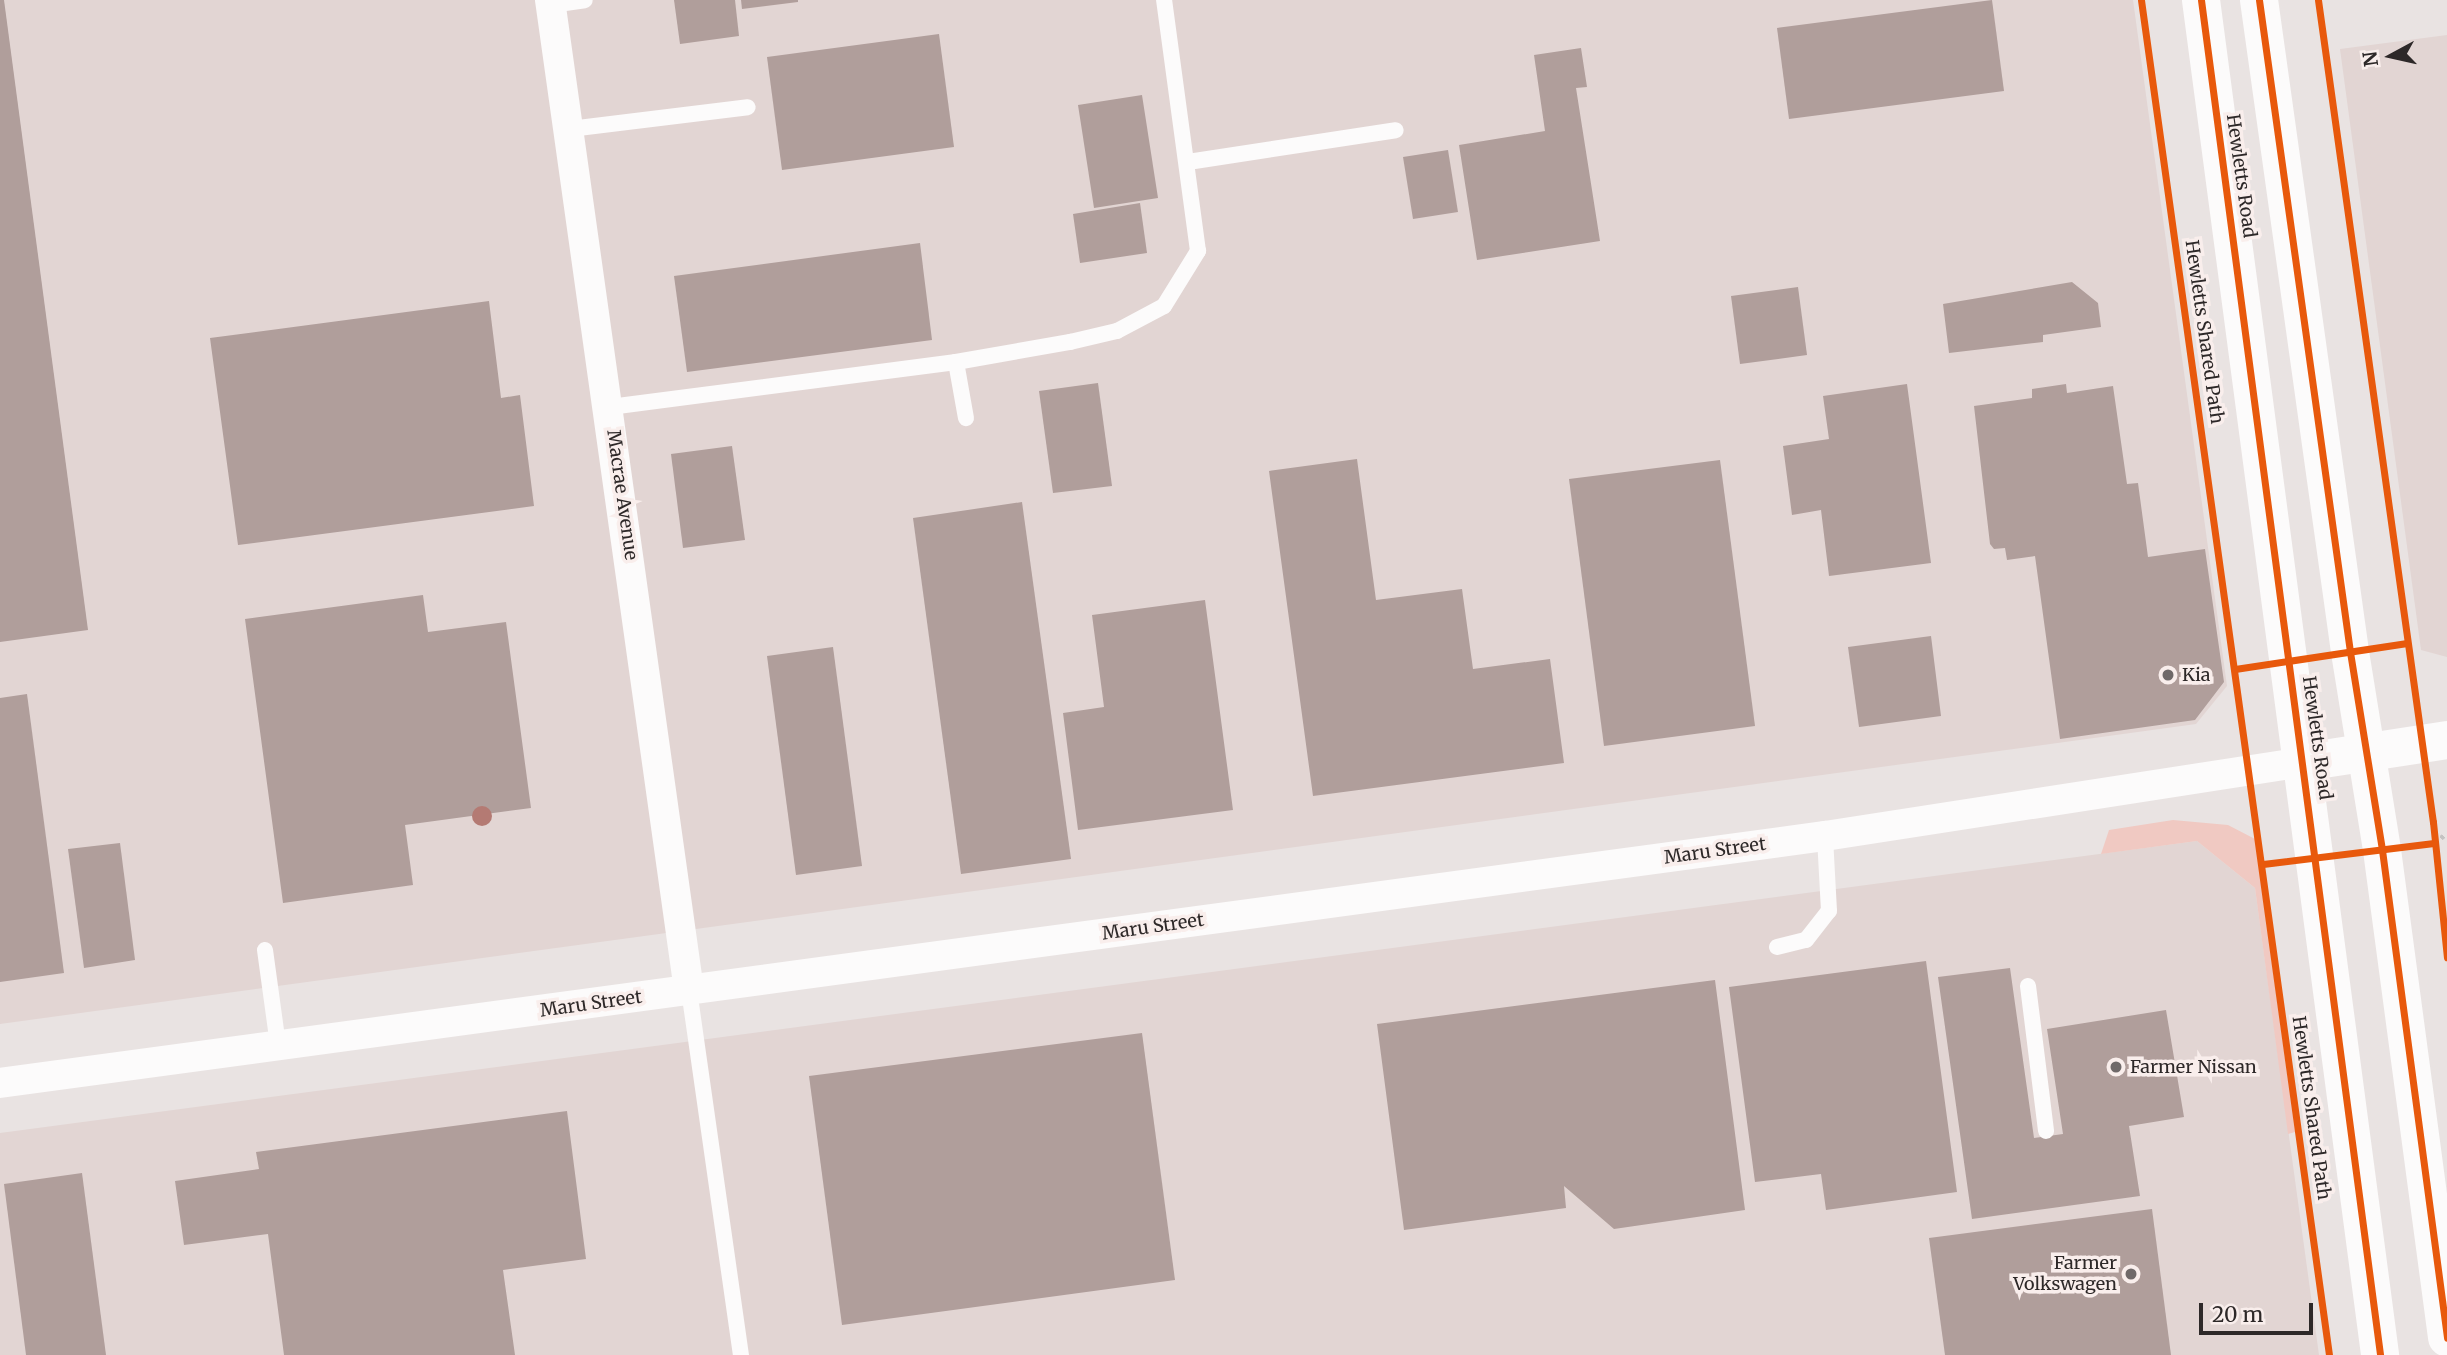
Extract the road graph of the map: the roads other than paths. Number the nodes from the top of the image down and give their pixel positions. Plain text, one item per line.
1 (585, 0) edge
2 (1164, 0) edge
3 (2202, 0) edge
4 (2259, 0) edge
5 (550, 2) edge
6 (748, 107) dead end
7 (569, 129) junction
8 (1396, 130) dead end
9 (1188, 162) junction
10 (956, 362) junction
11 (610, 407) junction
12 (966, 418) dead end
13 (2447, 740) edge
14 (2367, 751) junction
15 (2304, 762) junction
16 (1825, 836) junction
17 (1777, 947) dead end
18 (265, 950) dead end
19 (2028, 986) dead end
20 (689, 990) junction
21 (278, 1045) junction
22 (0, 1083) edge
23 (2046, 1131) dead end
24 (2447, 1338) edge
25 (741, 1355) edge
26 (2380, 1355) edge

1 - 5 lane
2 - 9 lane
3 - 15 main road, Hewletts Road
4 - 14 main road
5 - 7 street, Macrae Avenue
6 - 7 lane
7 - 11 street, Macrae Avenue
8 - 9 lane
9 - 10 lane
10 - 11 lane
10 - 12 lane
11 - 20 street, Macrae Avenue
13 - 14 main road
14 - 15 main road
14 - 24 main road
15 - 16 street, Maru Street
15 - 26 main road, Hewletts Road
16 - 17 lane
16 - 20 street, Maru Street
18 - 21 lane
19 - 23 lane
20 - 21 street, Maru Street
20 - 25 lane
21 - 22 street, Maru Street

